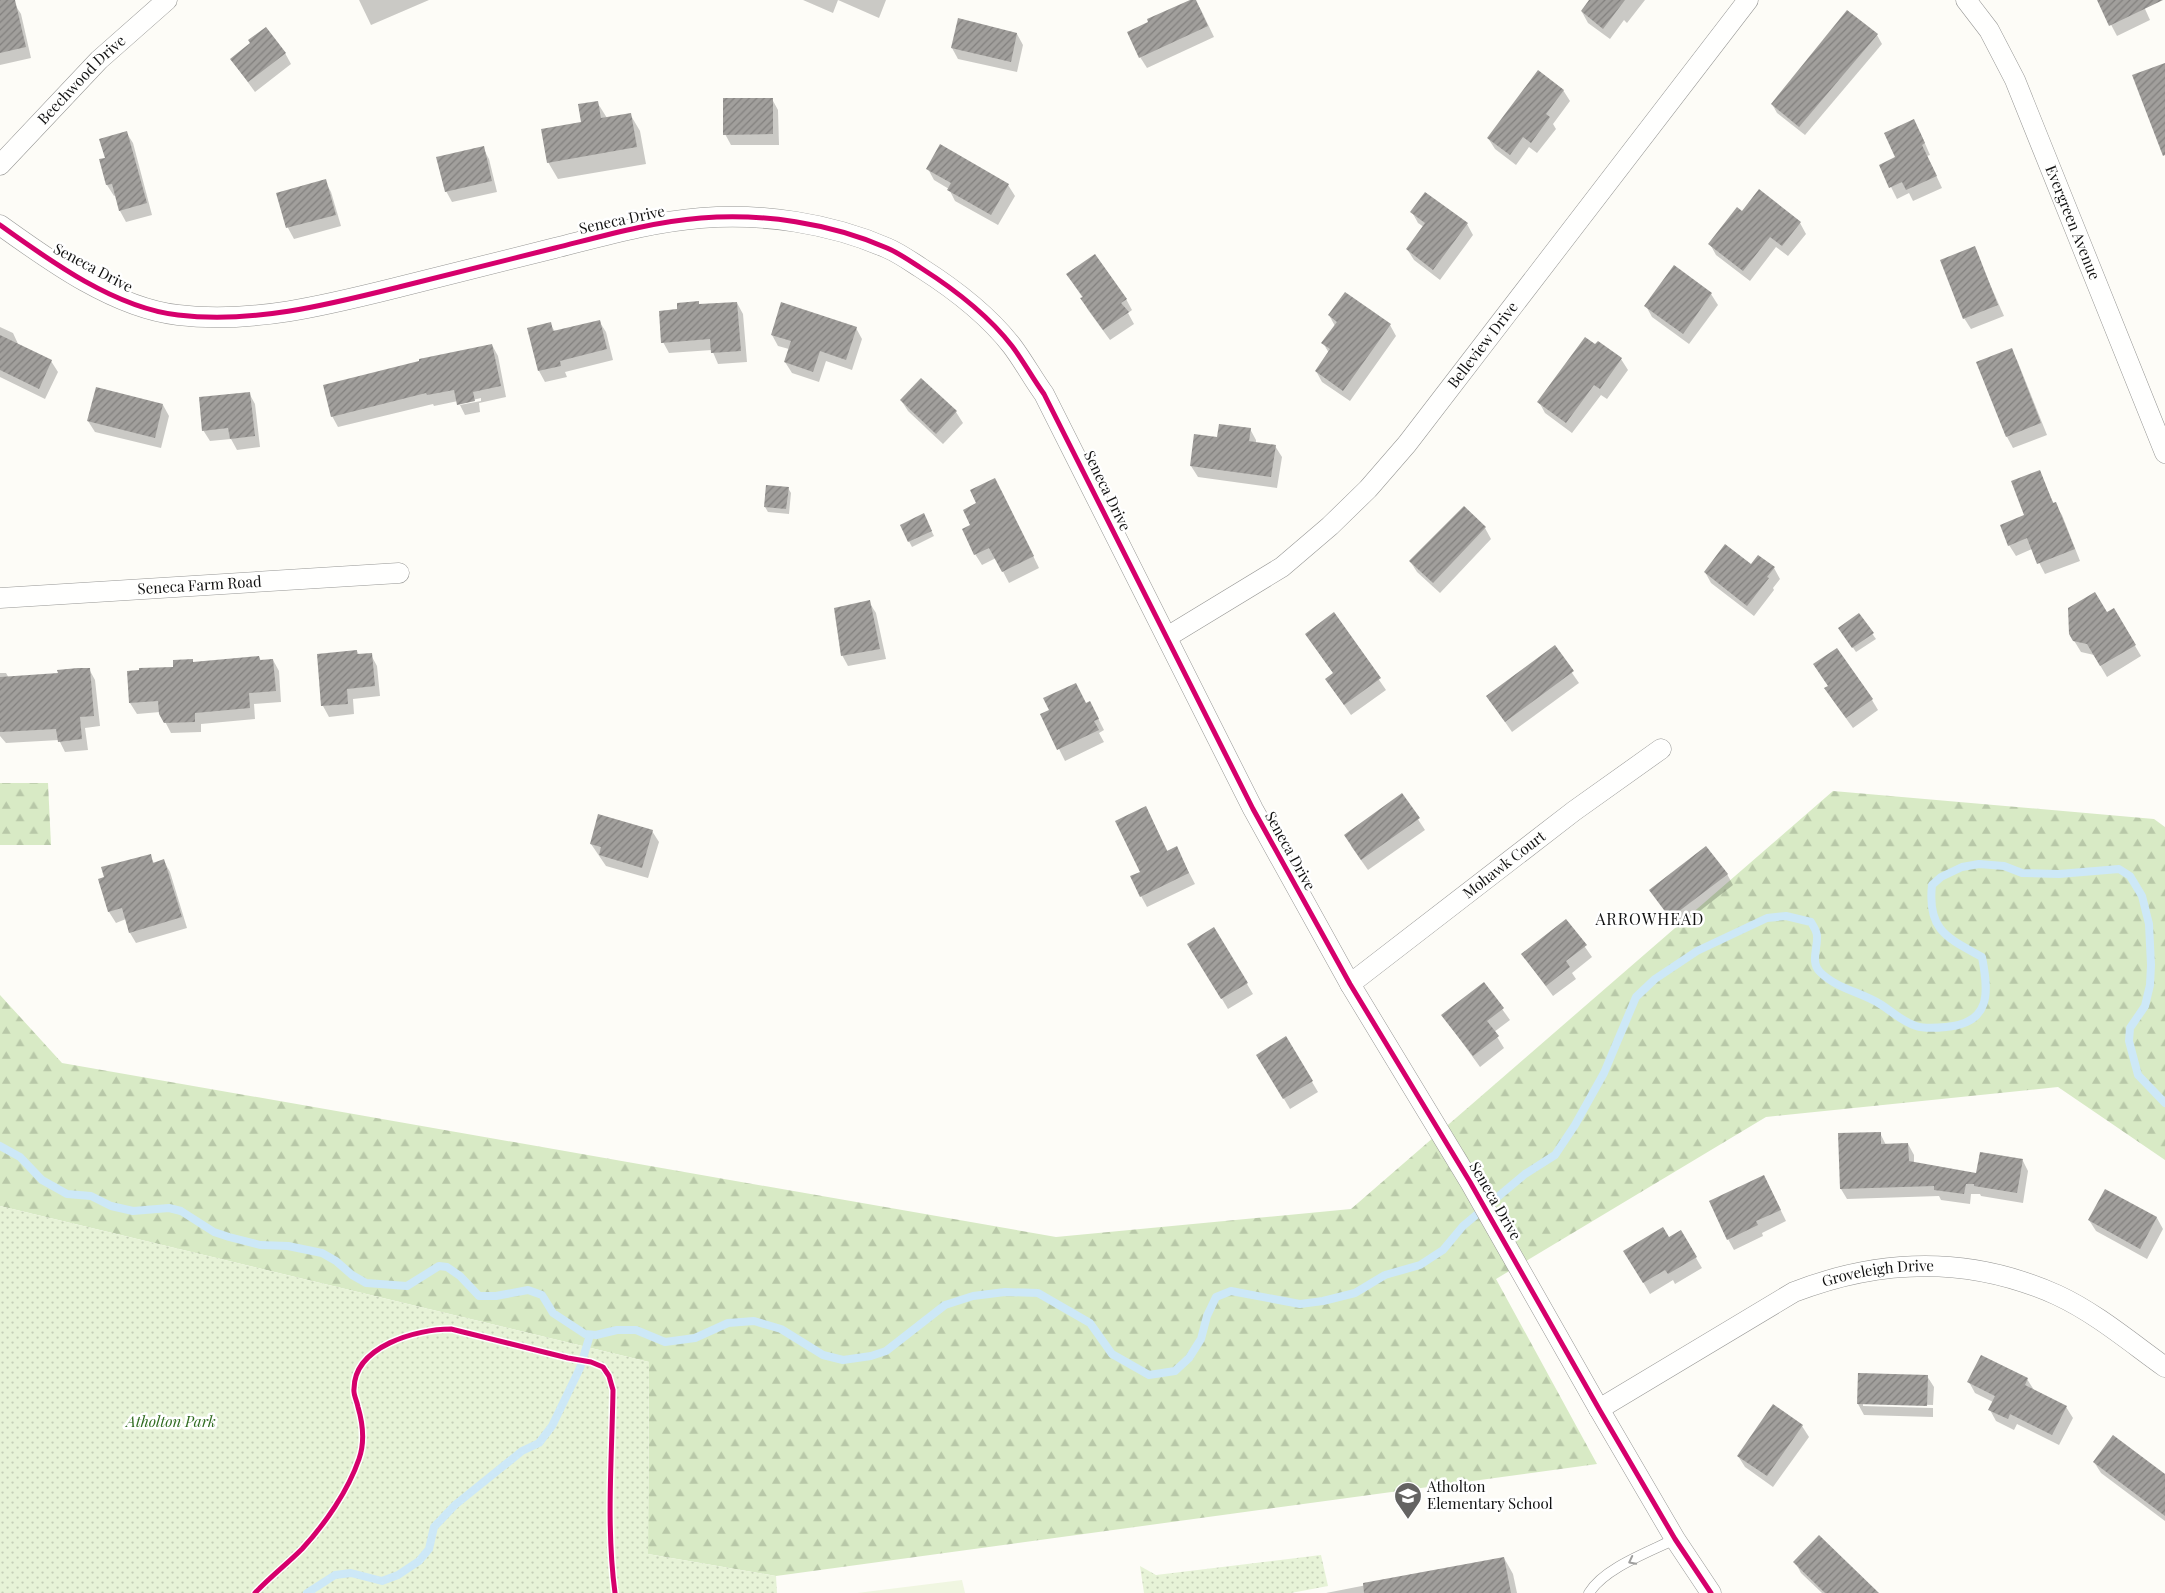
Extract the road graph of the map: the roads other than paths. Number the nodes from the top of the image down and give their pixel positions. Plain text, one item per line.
1 (167, 0) edge
2 (1748, 0) edge
3 (1966, 0) edge
4 (0, 165) edge
5 (0, 225) edge
6 (2165, 453) edge
7 (399, 573) dead end
8 (0, 598) edge
9 (1167, 637) junction
10 (1661, 749) dead end
11 (1350, 984) junction
12 (2165, 1367) edge
13 (1599, 1409) junction
14 (1676, 1539) junction
15 (1589, 1593) edge
16 (1711, 1593) edge

1 - 4 street, Beechwood Drive
2 - 9 street, Belleview Drive
3 - 6 street, Evergreen Avenue
5 - 9 street, Seneca Drive
7 - 8 street, Seneca Farm Road
9 - 11 street, Seneca Drive
10 - 11 street, Mohawk Court
11 - 13 street, Seneca Drive
12 - 13 street, Groveleigh Drive
13 - 14 street, Seneca Drive
14 -> 15 lane
14 - 16 street, Seneca Drive

